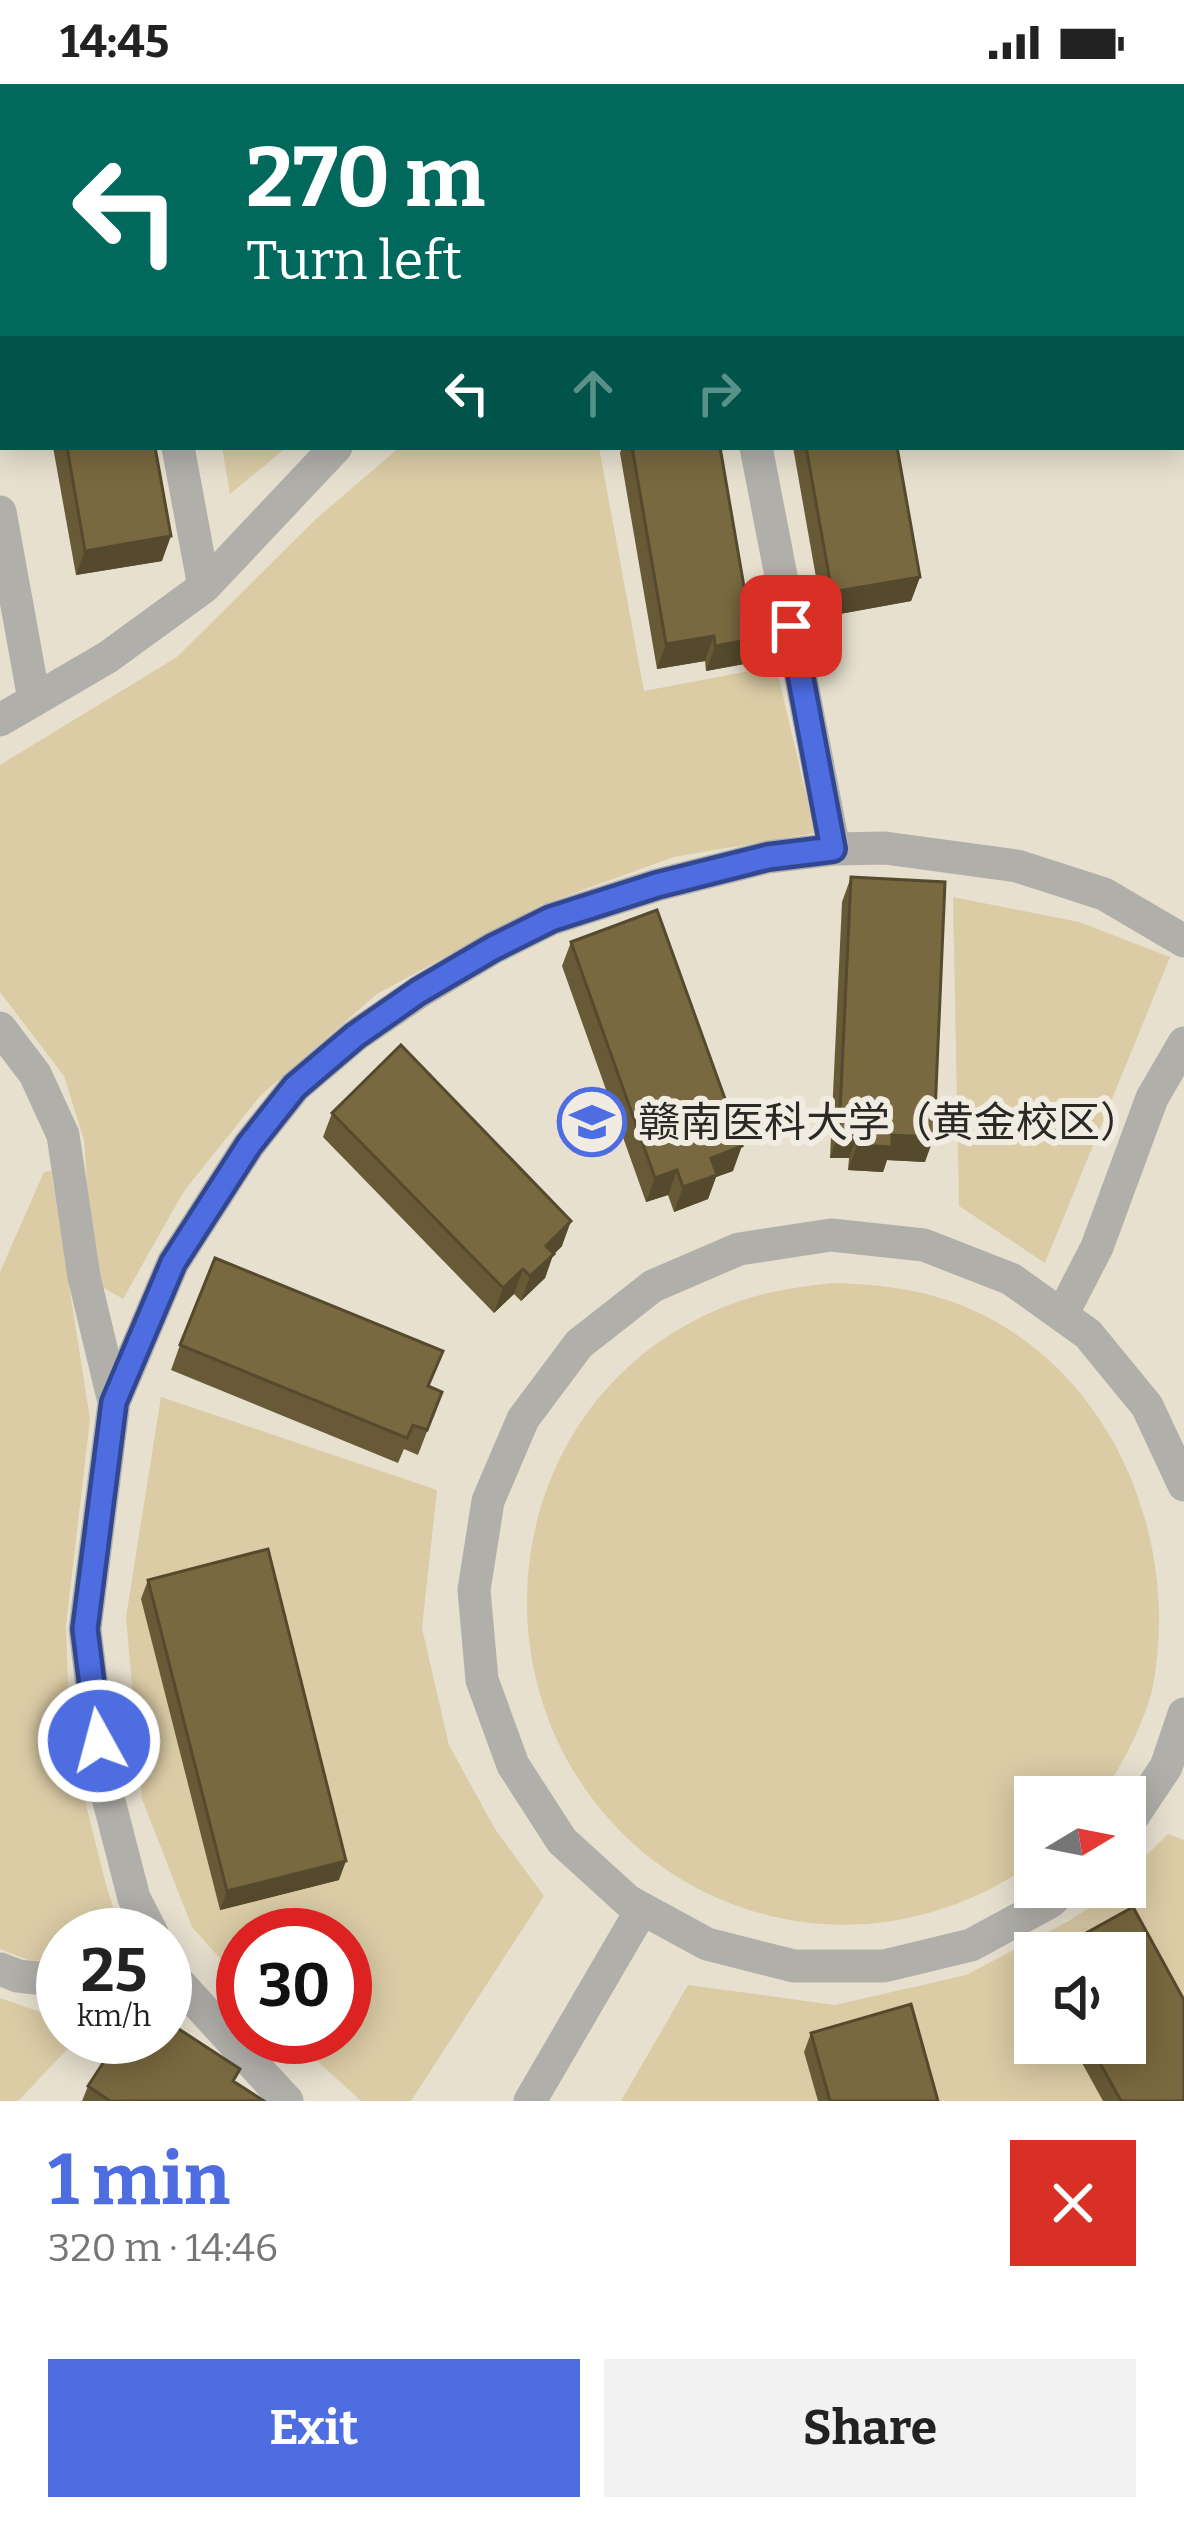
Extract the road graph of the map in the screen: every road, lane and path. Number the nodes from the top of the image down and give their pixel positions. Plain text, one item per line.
1 (179, 450) edge
2 (333, 450) edge
3 (757, 450) edge
4 (0, 512) edge
5 (204, 587) junction
6 (34, 699) junction
7 (0, 721) edge
8 (833, 849) junction
9 (1184, 940) edge
10 (0, 1028) edge
11 (1184, 1043) edge
12 (1062, 1315) junction
13 (114, 1402) junction
14 (1184, 1485) edge
15 (1184, 1714) edge
16 (1175, 1775) edge
17 (1146, 1806) edge
18 (139, 1908) edge
19 (1039, 1908) edge
20 (642, 1909) junction
21 (0, 1969) edge
22 (36, 1978) edge
23 (192, 1998) edge
24 (287, 2101) edge
25 (530, 2101) edge

1 - 5 street
2 - 5 street
3 - 8 street
4 - 6 street
5 - 6 street
6 - 7 street
8 - 9 street
8 - 13 street
10 - 13 street
11 - 12 street
12 - 14 street
12 - 20 street
13 - 18 street
15 - 16 street
16 - 17 street
19 - 20 street
20 - 25 street
21 - 22 street
23 - 24 street

